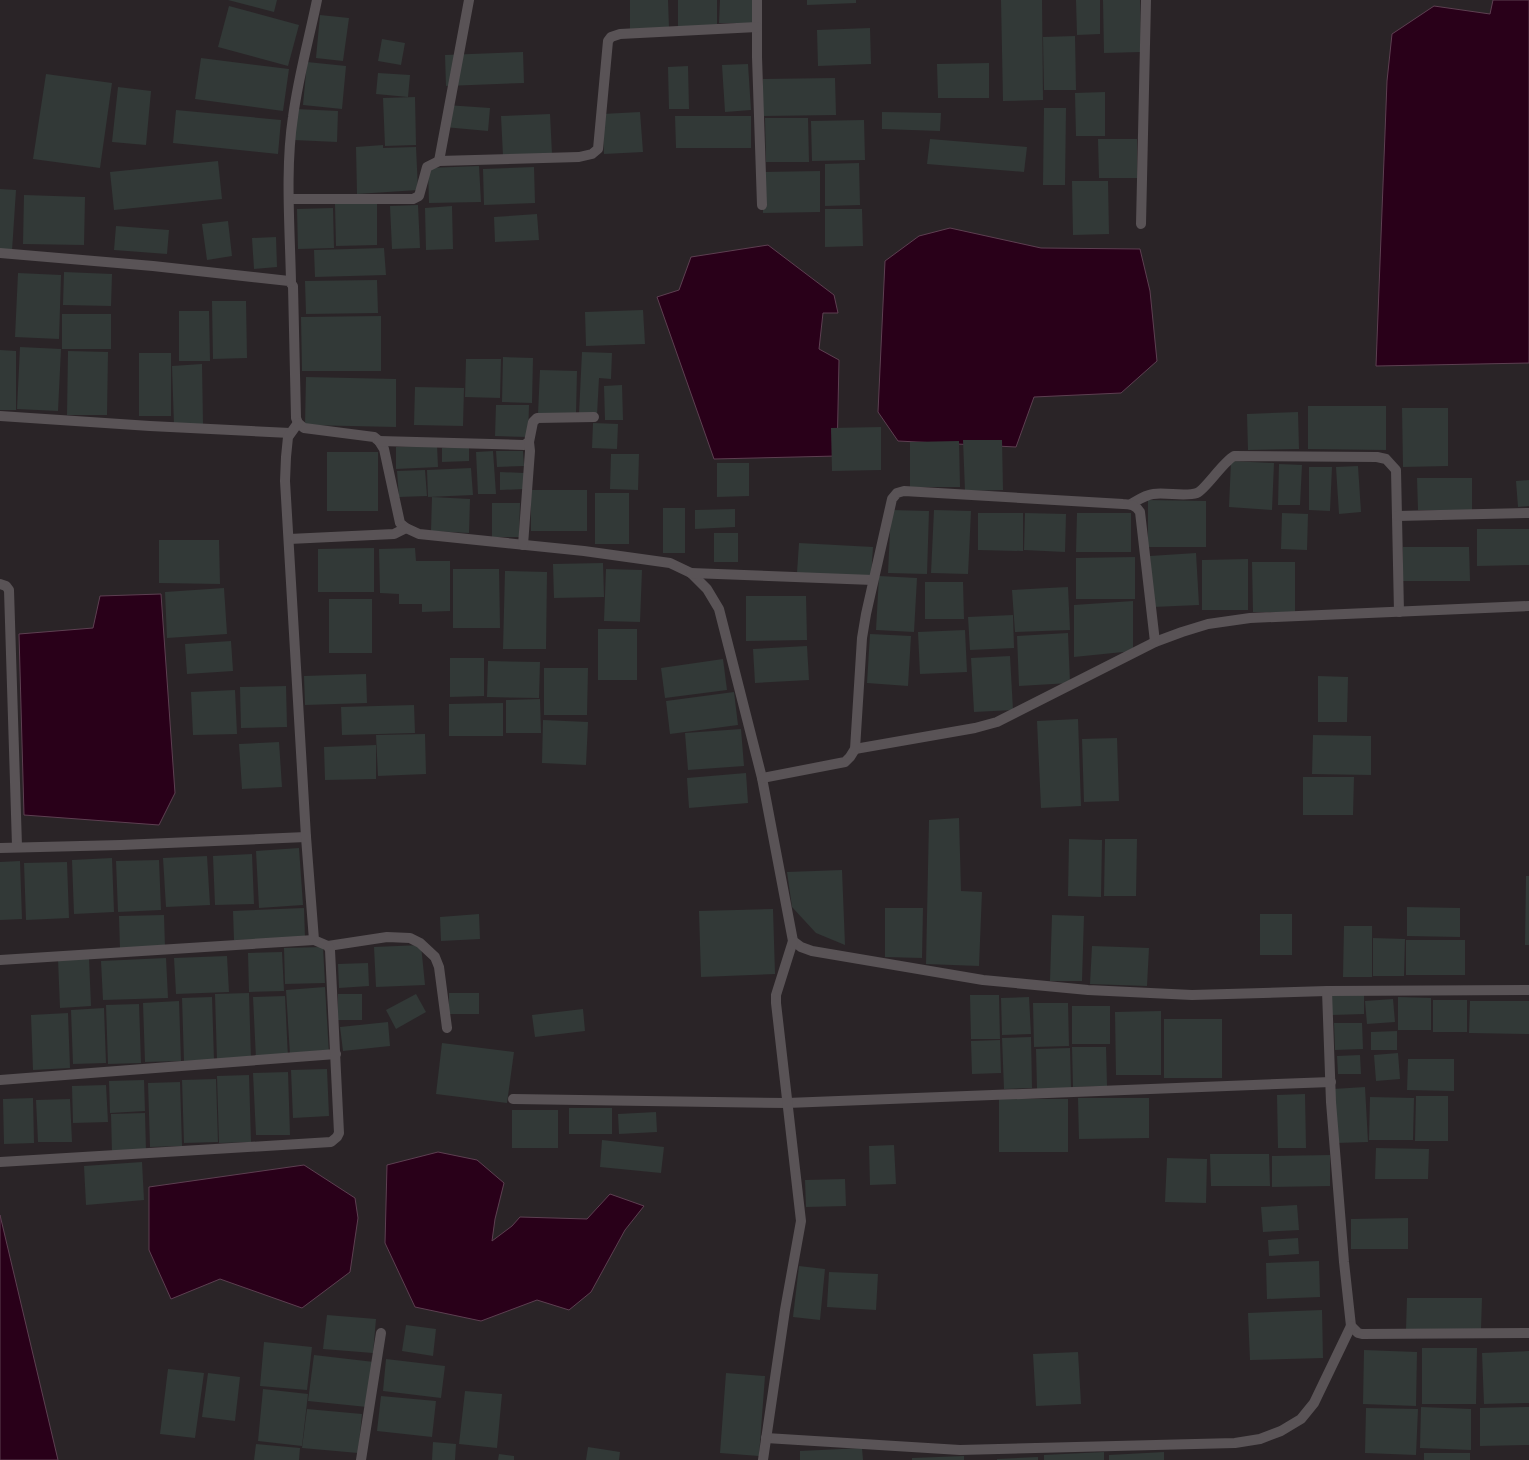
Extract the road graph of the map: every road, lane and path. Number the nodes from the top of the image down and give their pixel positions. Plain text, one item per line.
1 (317, 0) edge
2 (469, 0) edge
3 (757, 0) edge
4 (1146, 0) edge
5 (757, 27) junction
6 (439, 161) junction
7 (289, 199) junction
8 (762, 205) dead end
9 (1141, 224) dead end
10 (0, 253) edge
11 (291, 282) junction
12 (0, 416) edge
13 (594, 417) dead end
14 (298, 422) junction
15 (290, 433) junction
16 (379, 441) junction
17 (529, 442) junction
18 (1131, 504) junction
19 (1529, 513) edge
20 (1397, 516) junction
21 (406, 528) junction
22 (289, 540) junction
23 (523, 545) junction
24 (691, 573) junction
25 (873, 580) junction
26 (0, 584) edge
27 (1529, 606) edge
28 (1399, 612) junction
29 (1155, 642) junction
30 (855, 749) junction
31 (762, 778) junction
32 (306, 837) junction
33 (17, 846) junction
34 (0, 848) edge
35 (314, 940) junction
36 (793, 941) junction
37 (328, 946) junction
38 (0, 960) edge
39 (1529, 990) edge
40 (1327, 991) junction
41 (447, 1028) dead end
42 (336, 1054) junction
43 (0, 1080) edge
44 (1331, 1082) junction
45 (513, 1099) dead end
46 (787, 1103) junction
47 (0, 1162) edge
48 (1351, 1326) junction
49 (381, 1333) dead end
50 (1529, 1333) edge
51 (766, 1438) junction
52 (361, 1460) edge
53 (763, 1460) edge

1 - 7 street
2 - 6 street
3 - 5 street
4 - 9 street
5 - 6 street
5 - 8 street
6 - 7 street
7 - 11 street
10 - 11 street
11 - 14 street
12 - 15 street
13 - 17 street
14 - 15 street
14 - 16 street
15 - 22 street
16 - 17 street
16 - 21 street
17 - 23 street
18 - 20 street
18 - 25 street
18 - 29 street
19 - 20 street
20 - 28 street
21 - 22 street
21 - 23 street
22 - 32 street
23 - 24 street
24 - 25 street
24 - 31 street
25 - 30 street
26 - 33 street
27 - 28 street
28 - 29 street
29 - 30 street
30 - 31 street
31 - 36 street
32 - 33 street
32 - 35 street
33 - 34 street
35 - 37 street
35 - 38 street
36 - 40 street
36 - 46 street
37 - 41 street
37 - 42 street
39 - 40 street
40 - 44 street
42 - 43 street
42 - 47 street
44 - 46 street
44 - 48 street
45 - 46 street
46 - 51 street
48 - 50 street
48 - 51 street
49 - 52 street
51 - 53 street

